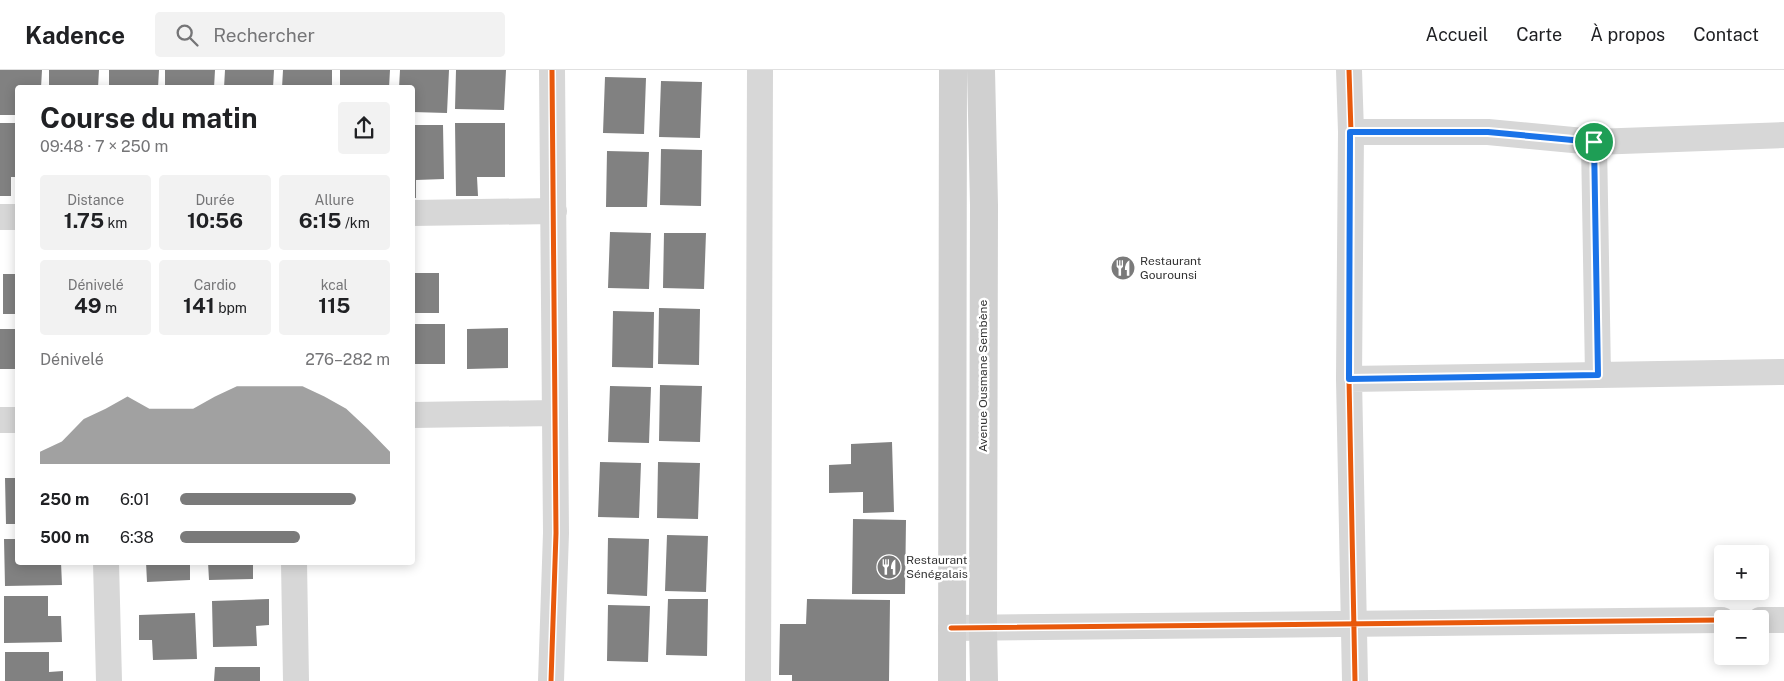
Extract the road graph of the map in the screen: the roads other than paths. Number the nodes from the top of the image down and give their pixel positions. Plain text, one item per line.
1 (552, 70) edge
2 (760, 70) edge
3 (953, 70) edge
4 (981, 70) edge
5 (1349, 70) edge
6 (1350, 132) junction
7 (1784, 135) edge
8 (1594, 142) junction
9 (554, 212) junction
10 (415, 213) edge
11 (0, 217) edge
12 (15, 217) edge
13 (1784, 372) edge
14 (1598, 375) junction
15 (1349, 379) junction
16 (554, 413) junction
17 (415, 415) edge
18 (0, 420) edge
19 (15, 420) edge
20 (106, 565) edge
21 (294, 565) edge
22 (1714, 620) edge
23 (1769, 620) edge
24 (1784, 620) edge
25 (1354, 624) junction
26 (950, 628) junction
27 (982, 628) junction
28 (109, 681) edge
29 (296, 681) edge
30 (551, 681) edge
31 (758, 681) edge
32 (952, 681) edge
33 (984, 681) edge
34 (1355, 681) edge

1 - 9 street
2 - 31 street
3 - 26 main road
4 - 27 main road, Avenue Ousmane Sembène
5 - 6 street
6 - 8 street
6 - 15 street
7 - 8 street
8 - 14 street
9 - 10 street
9 - 16 street
11 - 12 street
13 - 14 street
14 - 15 street
15 - 25 street
16 - 17 street
16 - 30 street
18 - 19 street
20 - 28 street
21 - 29 street
22 - 25 street
23 - 24 street
25 - 27 street
25 - 34 street
26 - 27 street
26 - 32 main road
27 - 33 main road, Avenue Ousmane Sembène

